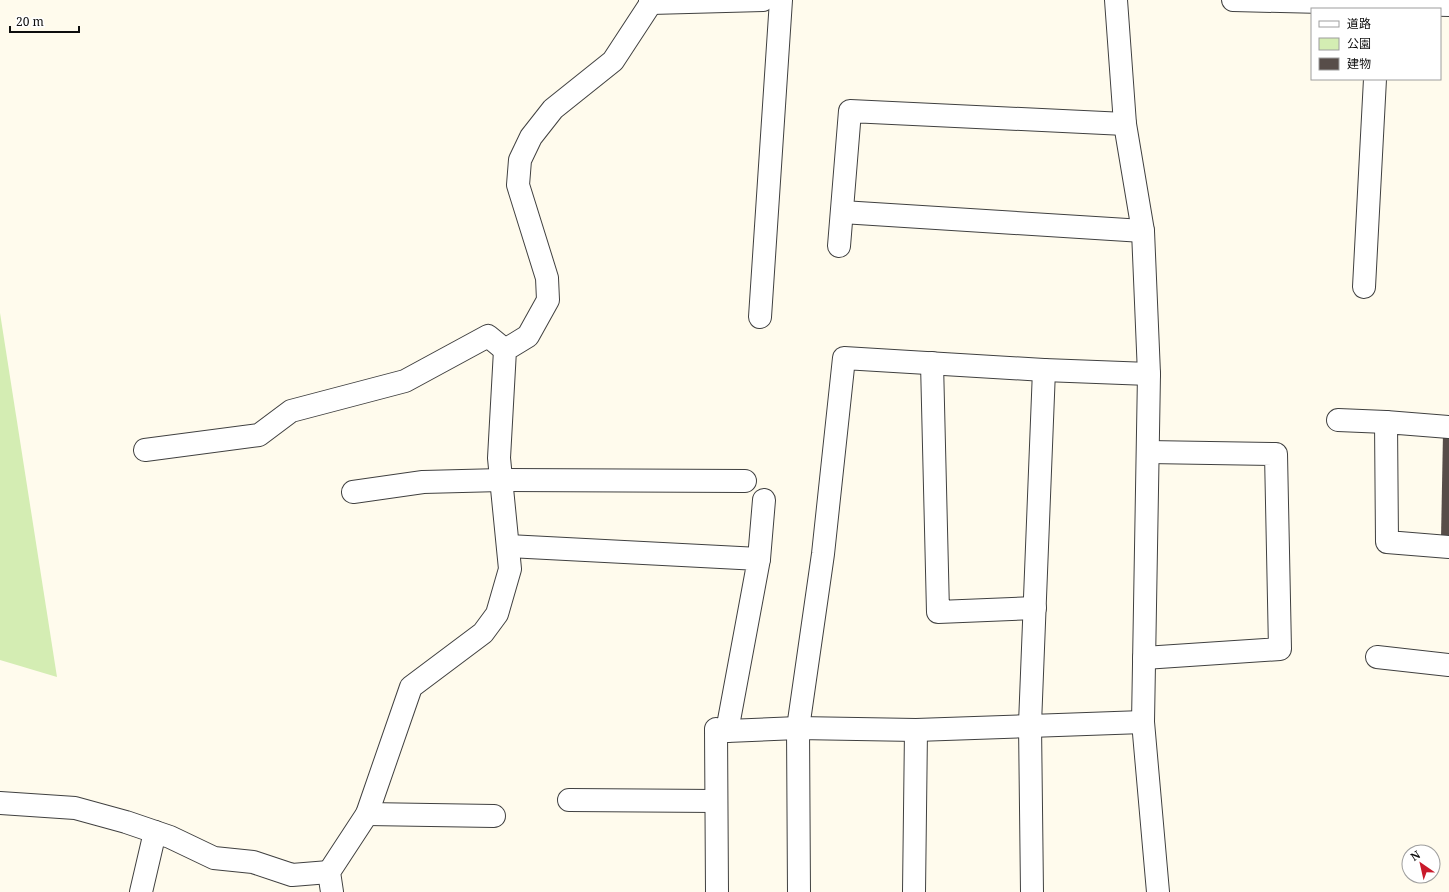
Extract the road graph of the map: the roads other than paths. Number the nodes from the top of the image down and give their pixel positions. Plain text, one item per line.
1 (763, 0) edge
2 (781, 0) edge
3 (1116, 0) edge
4 (1233, 0) edge
5 (1316, 1) edge
6 (651, 2) edge
7 (1449, 5) edge
8 (1379, 6) edge
9 (1375, 80) edge
10 (1125, 124) junction
11 (842, 212) junction
12 (1142, 231) junction
13 (839, 246) dead end
14 (1364, 287) dead end
15 (760, 317) dead end
16 (505, 350) junction
17 (932, 363) junction
18 (1044, 370) junction
19 (1149, 374) junction
20 (1338, 420) dead end
21 (1386, 422) junction
22 (1449, 427) edge
23 (145, 450) dead end
24 (1148, 452) junction
25 (501, 480) junction
26 (745, 481) dead end
27 (353, 492) dead end
28 (764, 500) dead end
29 (508, 546) junction
30 (1449, 547) edge
31 (759, 559) junction
32 (1035, 608) junction
33 (1377, 657) dead end
34 (1144, 658) junction
35 (1449, 665) edge
36 (1143, 722) junction
37 (1030, 724) junction
38 (798, 728) junction
39 (916, 730) junction
40 (727, 732) junction
41 (569, 800) dead end
42 (716, 801) junction
43 (0, 803) edge
44 (367, 814) junction
45 (494, 816) dead end
46 (155, 832) junction
47 (331, 882) edge
48 (140, 892) edge
49 (718, 892) edge
50 (799, 892) edge
51 (914, 892) edge
52 (1032, 892) edge
53 (1158, 892) edge

1 - 6 street
2 - 15 street
3 - 10 street
4 - 5 street
5 - 8 street
6 - 16 street
7 - 8 street
9 - 14 street
10 - 11 street
10 - 12 street
11 - 12 street
11 - 13 street
12 - 19 street
16 - 23 street
16 - 25 street
17 - 18 street
17 - 32 street
17 - 38 street
18 - 19 street
18 - 32 street
19 - 24 street
20 - 21 street
21 - 22 street
21 - 30 street
24 - 34 street
24 - 34 street
25 - 26 street
25 - 27 street
25 - 29 street
28 - 31 street
29 - 31 street
29 - 44 street
31 - 40 street
32 - 37 street
33 - 35 street
34 - 36 street
36 - 37 street
36 - 53 street
37 - 39 street
37 - 52 street
38 - 39 street
38 - 40 street
38 - 50 street
39 - 51 street
40 - 42 street
41 - 42 street
42 - 49 street
43 - 46 street
44 - 45 street
44 - 47 street
46 - 47 street
46 - 48 street

